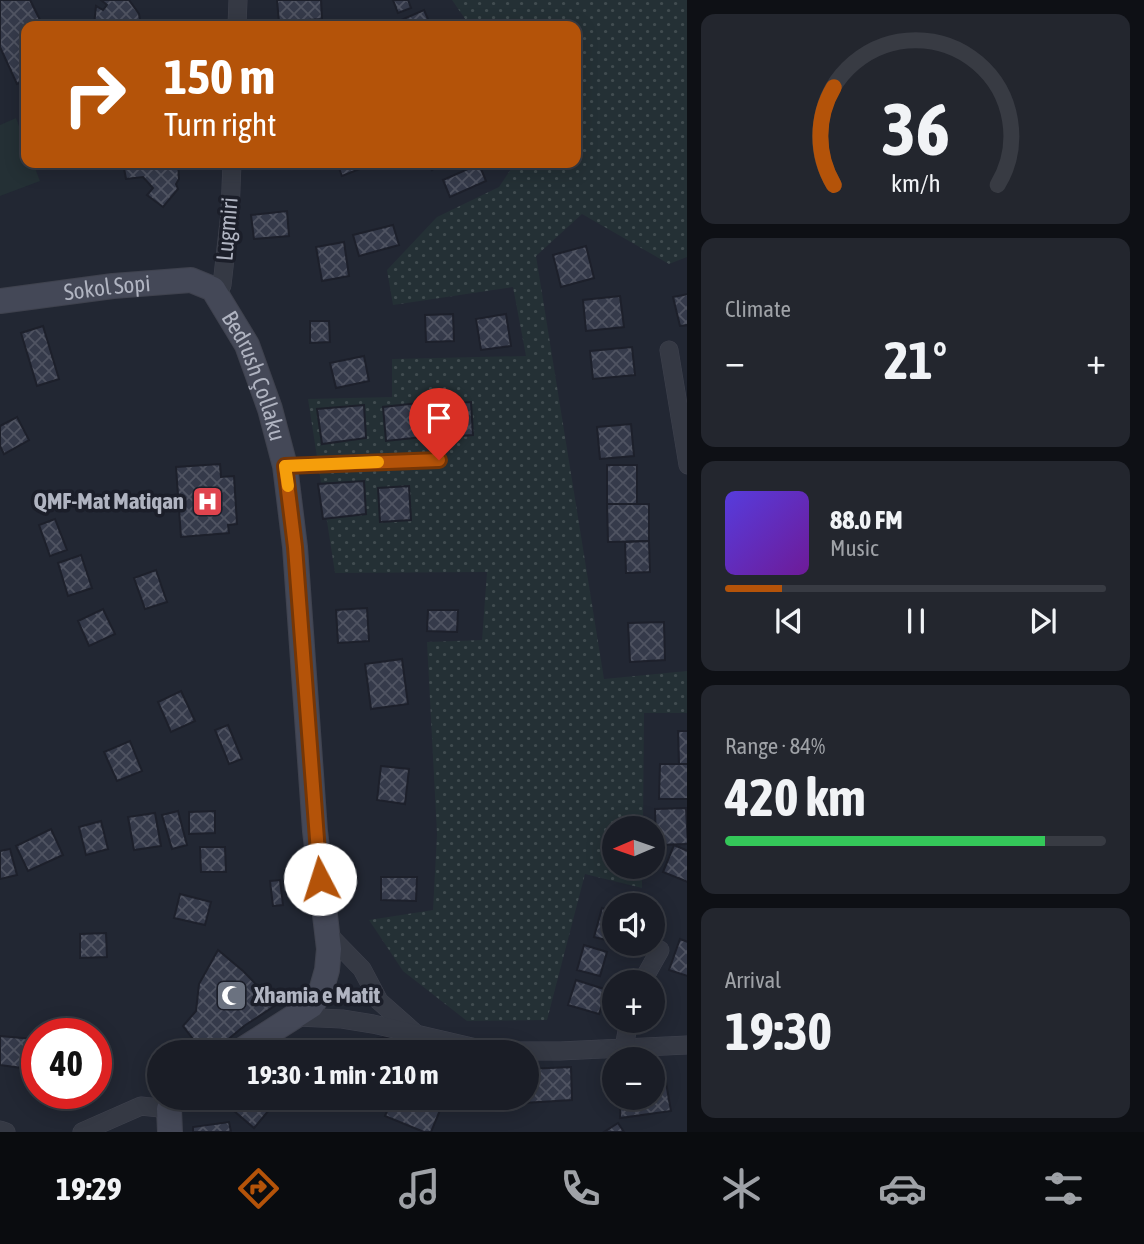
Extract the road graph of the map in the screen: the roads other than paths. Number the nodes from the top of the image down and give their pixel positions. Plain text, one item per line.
1 (238, 0) edge
2 (237, 21) edge
3 (232, 168) edge
4 (213, 289) junction
5 (0, 301) edge
6 (669, 350) dead end
7 (439, 460) dead end
8 (687, 465) edge
9 (285, 466) junction
10 (326, 932) junction
11 (297, 1017) junction
12 (414, 1032) junction
13 (259, 1040) edge
14 (687, 1045) edge
15 (645, 1047) edge
16 (602, 1049) edge
17 (171, 1113) edge
18 (0, 1130) edge
19 (6, 1132) edge
20 (82, 1132) edge

1 - 2 street
3 - 4 street, Lugmiri
4 - 5 street, Sokol Sopi
4 - 9 street, Bedrush Çollaku
6 - 8 street
7 - 9 lane
9 - 10 street, Bedrush Çollaku
10 - 11 street, Bedrush Çollaku
10 - 12 street
11 - 12 street
11 - 13 street, Bedrush Çollaku
12 - 16 street
14 - 15 street
17 - 20 street
18 - 19 street

